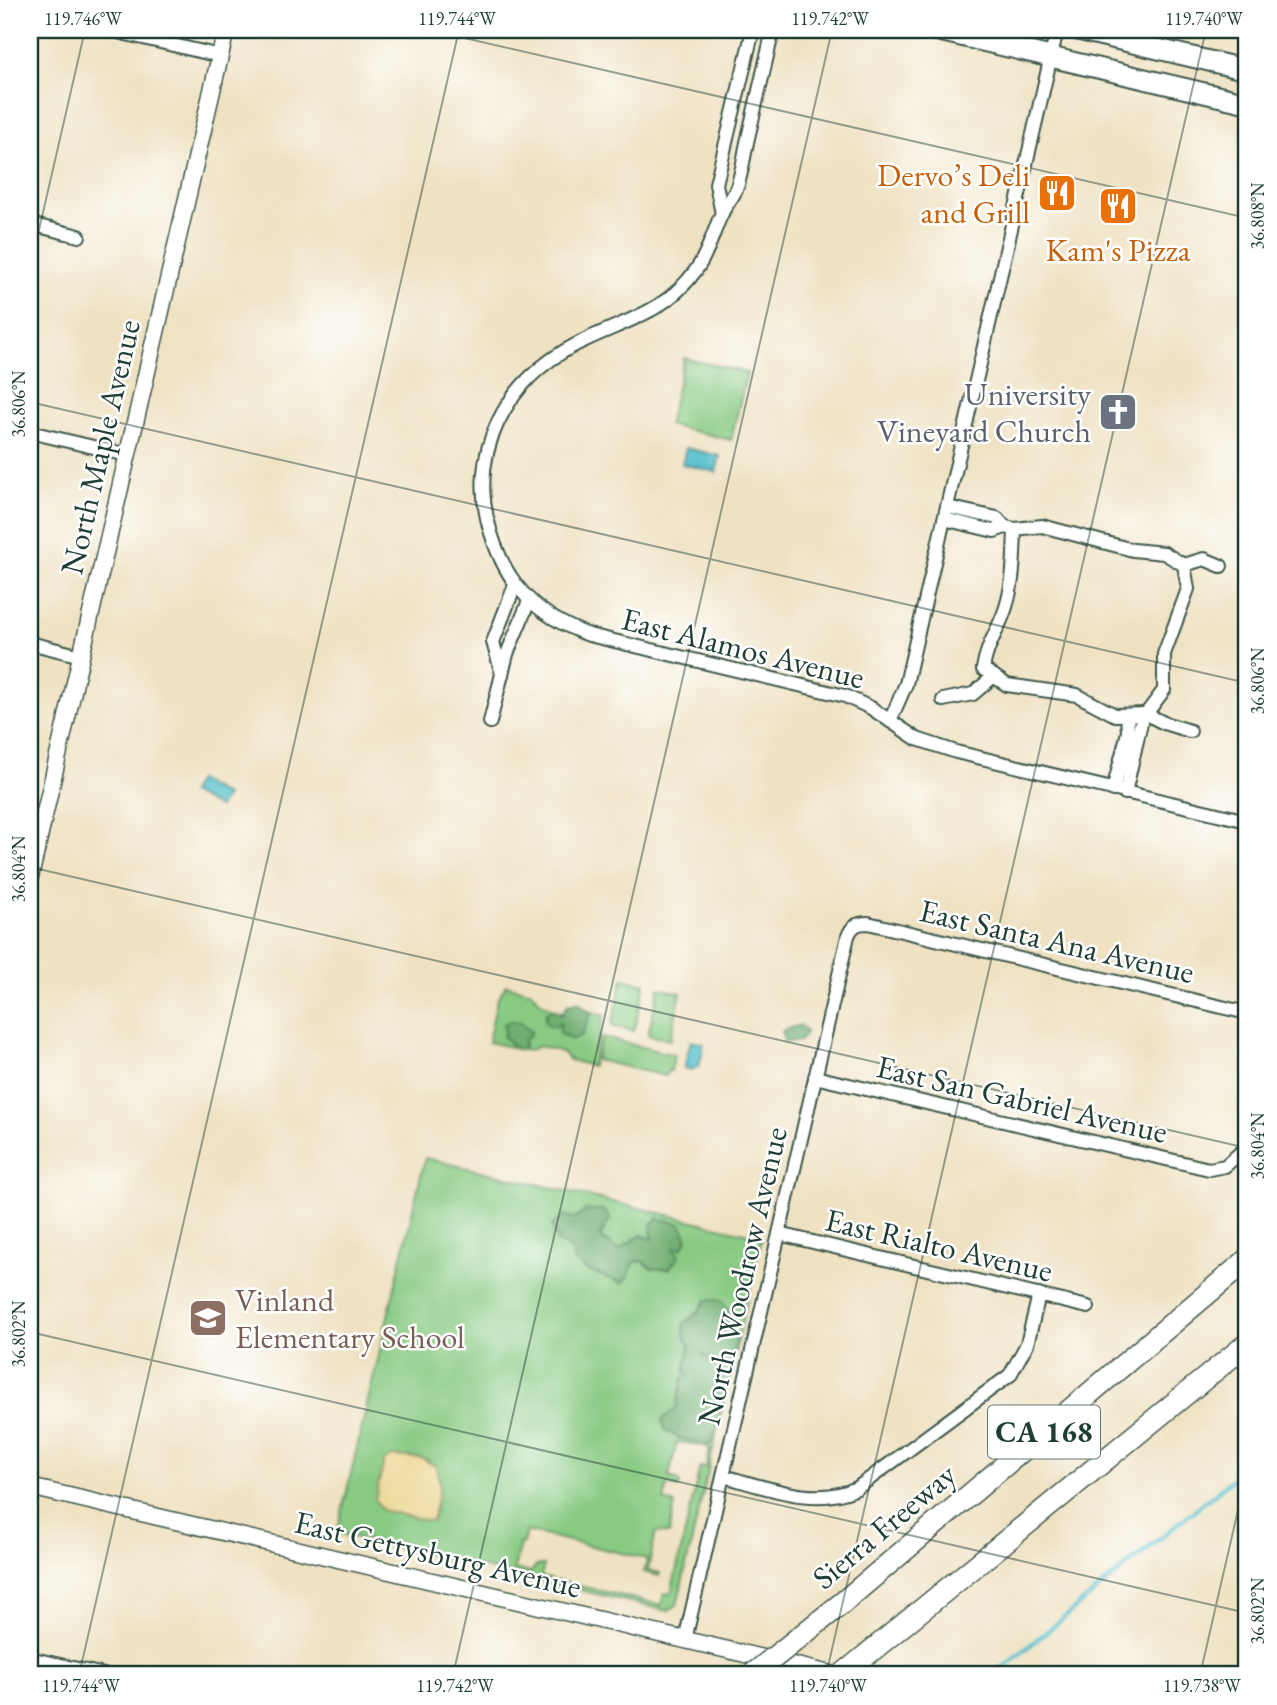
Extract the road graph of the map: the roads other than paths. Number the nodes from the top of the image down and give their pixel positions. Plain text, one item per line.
1 (109, 30) edge
2 (226, 30) edge
3 (753, 30) edge
4 (773, 30) edge
5 (935, 30) edge
6 (1056, 30) edge
7 (1078, 30) edge
8 (220, 56) junction
9 (1050, 57) junction
10 (1247, 70) edge
11 (1247, 103) edge
12 (722, 214) junction
13 (30, 224) edge
14 (79, 236) dead end
15 (30, 432) edge
16 (127, 455) junction
17 (946, 513) junction
18 (1010, 528) junction
19 (1184, 565) junction
20 (1221, 565) dead end
21 (515, 585) junction
22 (529, 601) junction
23 (30, 643) edge
24 (81, 656) junction
25 (502, 674) junction
26 (994, 676) junction
27 (943, 699) dead end
28 (1145, 714) junction
29 (1127, 715) junction
30 (890, 721) junction
31 (489, 722) dead end
32 (1190, 731) dead end
33 (1119, 792) junction
34 (1247, 821) edge
35 (32, 856) edge
36 (30, 877) edge
37 (854, 926) joint
38 (1247, 1013) edge
39 (815, 1077) junction
40 (1247, 1147) edge
41 (779, 1234) junction
42 (1247, 1261) edge
43 (1039, 1296) junction
44 (1088, 1307) dead end
45 (1247, 1344) edge
46 (723, 1476) junction
47 (30, 1486) edge
48 (685, 1640) junction
49 (30, 1662) edge
50 (104, 1675) edge
51 (752, 1675) edge
52 (835, 1675) edge
53 (842, 1675) edge

1 - 8 street
2 - 8 street, North Maple Avenue
3 - 12 street
4 - 12 street, East Alamos Avenue
5 - 9 main road
6 - 9 street
7 - 10 main road
8 - 16 street, North Maple Avenue
9 - 11 main road
9 - 17 street
12 - 21 street, East Alamos Avenue
13 - 14 street
15 - 16 street
16 - 24 street, North Maple Avenue
17 - 18 street
17 - 30 street
18 - 19 street
18 - 26 street
19 - 20 street
19 - 28 street
21 - 22 street, East Alamos Avenue
21 - 25 street
22 - 25 street
22 - 30 street, East Alamos Avenue
23 - 24 street
24 - 35 street, North Maple Avenue
25 - 31 street
26 - 27 street
26 - 29 street
28 - 29 street
28 - 32 street
28 - 33 street
29 - 33 street
30 - 33 street, East Alamos Avenue
33 - 34 street, East Alamos Avenue
35 - 36 street, North Maple Avenue
37 - 38 street, East Santa Ana Avenue
37 - 39 street, North Woodrow Avenue
39 - 40 street, East San Gabriel Avenue
39 - 41 street, North Woodrow Avenue
41 - 43 street, East Rialto Avenue
41 - 46 street, North Woodrow Avenue
42 - 51 highway, Sierra Freeway / CA 168, bridge
43 - 44 street, East Rialto Avenue
43 - 46 street
45 - 53 highway, CA 168
46 - 48 street, North Woodrow Avenue
47 - 48 street, East Gettysburg Avenue
48 - 52 street, East Gettysburg Avenue
49 - 50 street

